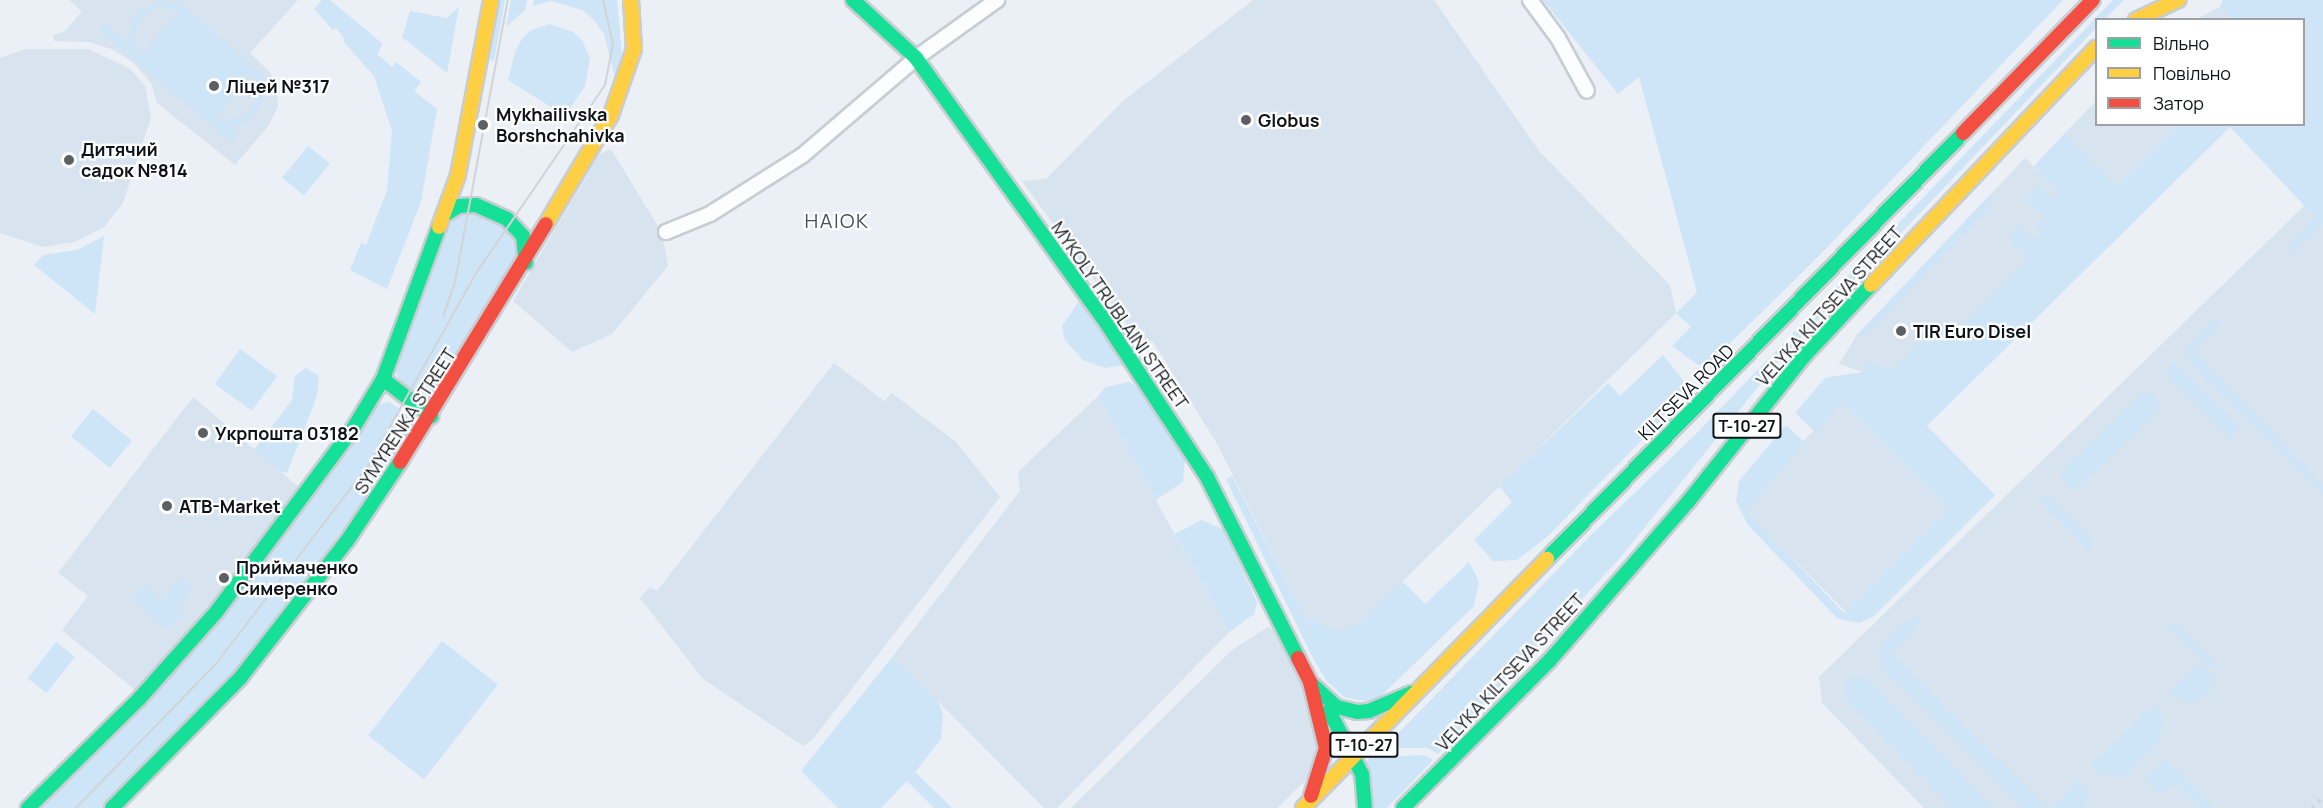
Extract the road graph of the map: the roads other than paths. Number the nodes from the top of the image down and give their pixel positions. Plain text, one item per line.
1 (491, 0) edge
2 (631, 0) edge
3 (853, 0) edge
4 (997, 0) edge
5 (1530, 0) edge
6 (2081, 0) edge
7 (2093, 0) edge
8 (2145, 0) edge
9 (2178, 0) edge
10 (2127, 18) edge
11 (2140, 18) edge
12 (2066, 28) junction
13 (2095, 50) edge
14 (916, 58) junction
15 (1587, 92) dead end
16 (446, 214) junction
17 (666, 232) dead end
18 (526, 263) junction
19 (384, 378) junction
20 (431, 416) junction
21 (1310, 682) junction
22 (1419, 689) junction
23 (1321, 695) junction
24 (1352, 757) junction
25 (1306, 805) edge
26 (28, 808) edge
27 (112, 808) edge
28 (1365, 808) edge
29 (1403, 808) edge

1 - 16 main road
2 - 18 main road, SYMYRENKA STREET
3 - 14 main road, MYKOLY TRUBLAINI STREET
4 - 14 street
5 - 15 street
6 - 12 main road
7 - 12 main road, KILTSEVA ROAD / Т-10-27
8 - 10 main road
9 - 11 main road
12 - 22 main road, KILTSEVA ROAD / Т-10-27
13 - 29 main road, VELYKA KILTSEVA STREET / Т-10-27
14 - 17 street
14 - 21 main road, MYKOLY TRUBLAINI STREET
16 - 18 main road
16 - 19 main road
18 - 20 main road, SYMYRENKA STREET
19 - 20 main road
19 - 26 main road
20 - 27 main road, SYMYRENKA STREET
21 - 23 main road, MYKOLY TRUBLAINI STREET
21 - 25 main road, MYKOLY TRUBLAINI STREET
22 - 23 main road, MYKOLY TRUBLAINI STREET
22 - 24 main road, KILTSEVA ROAD / Т-10-27
23 - 24 main road
24 - 25 main road, KILTSEVA ROAD / Т-10-27
24 - 28 main road

